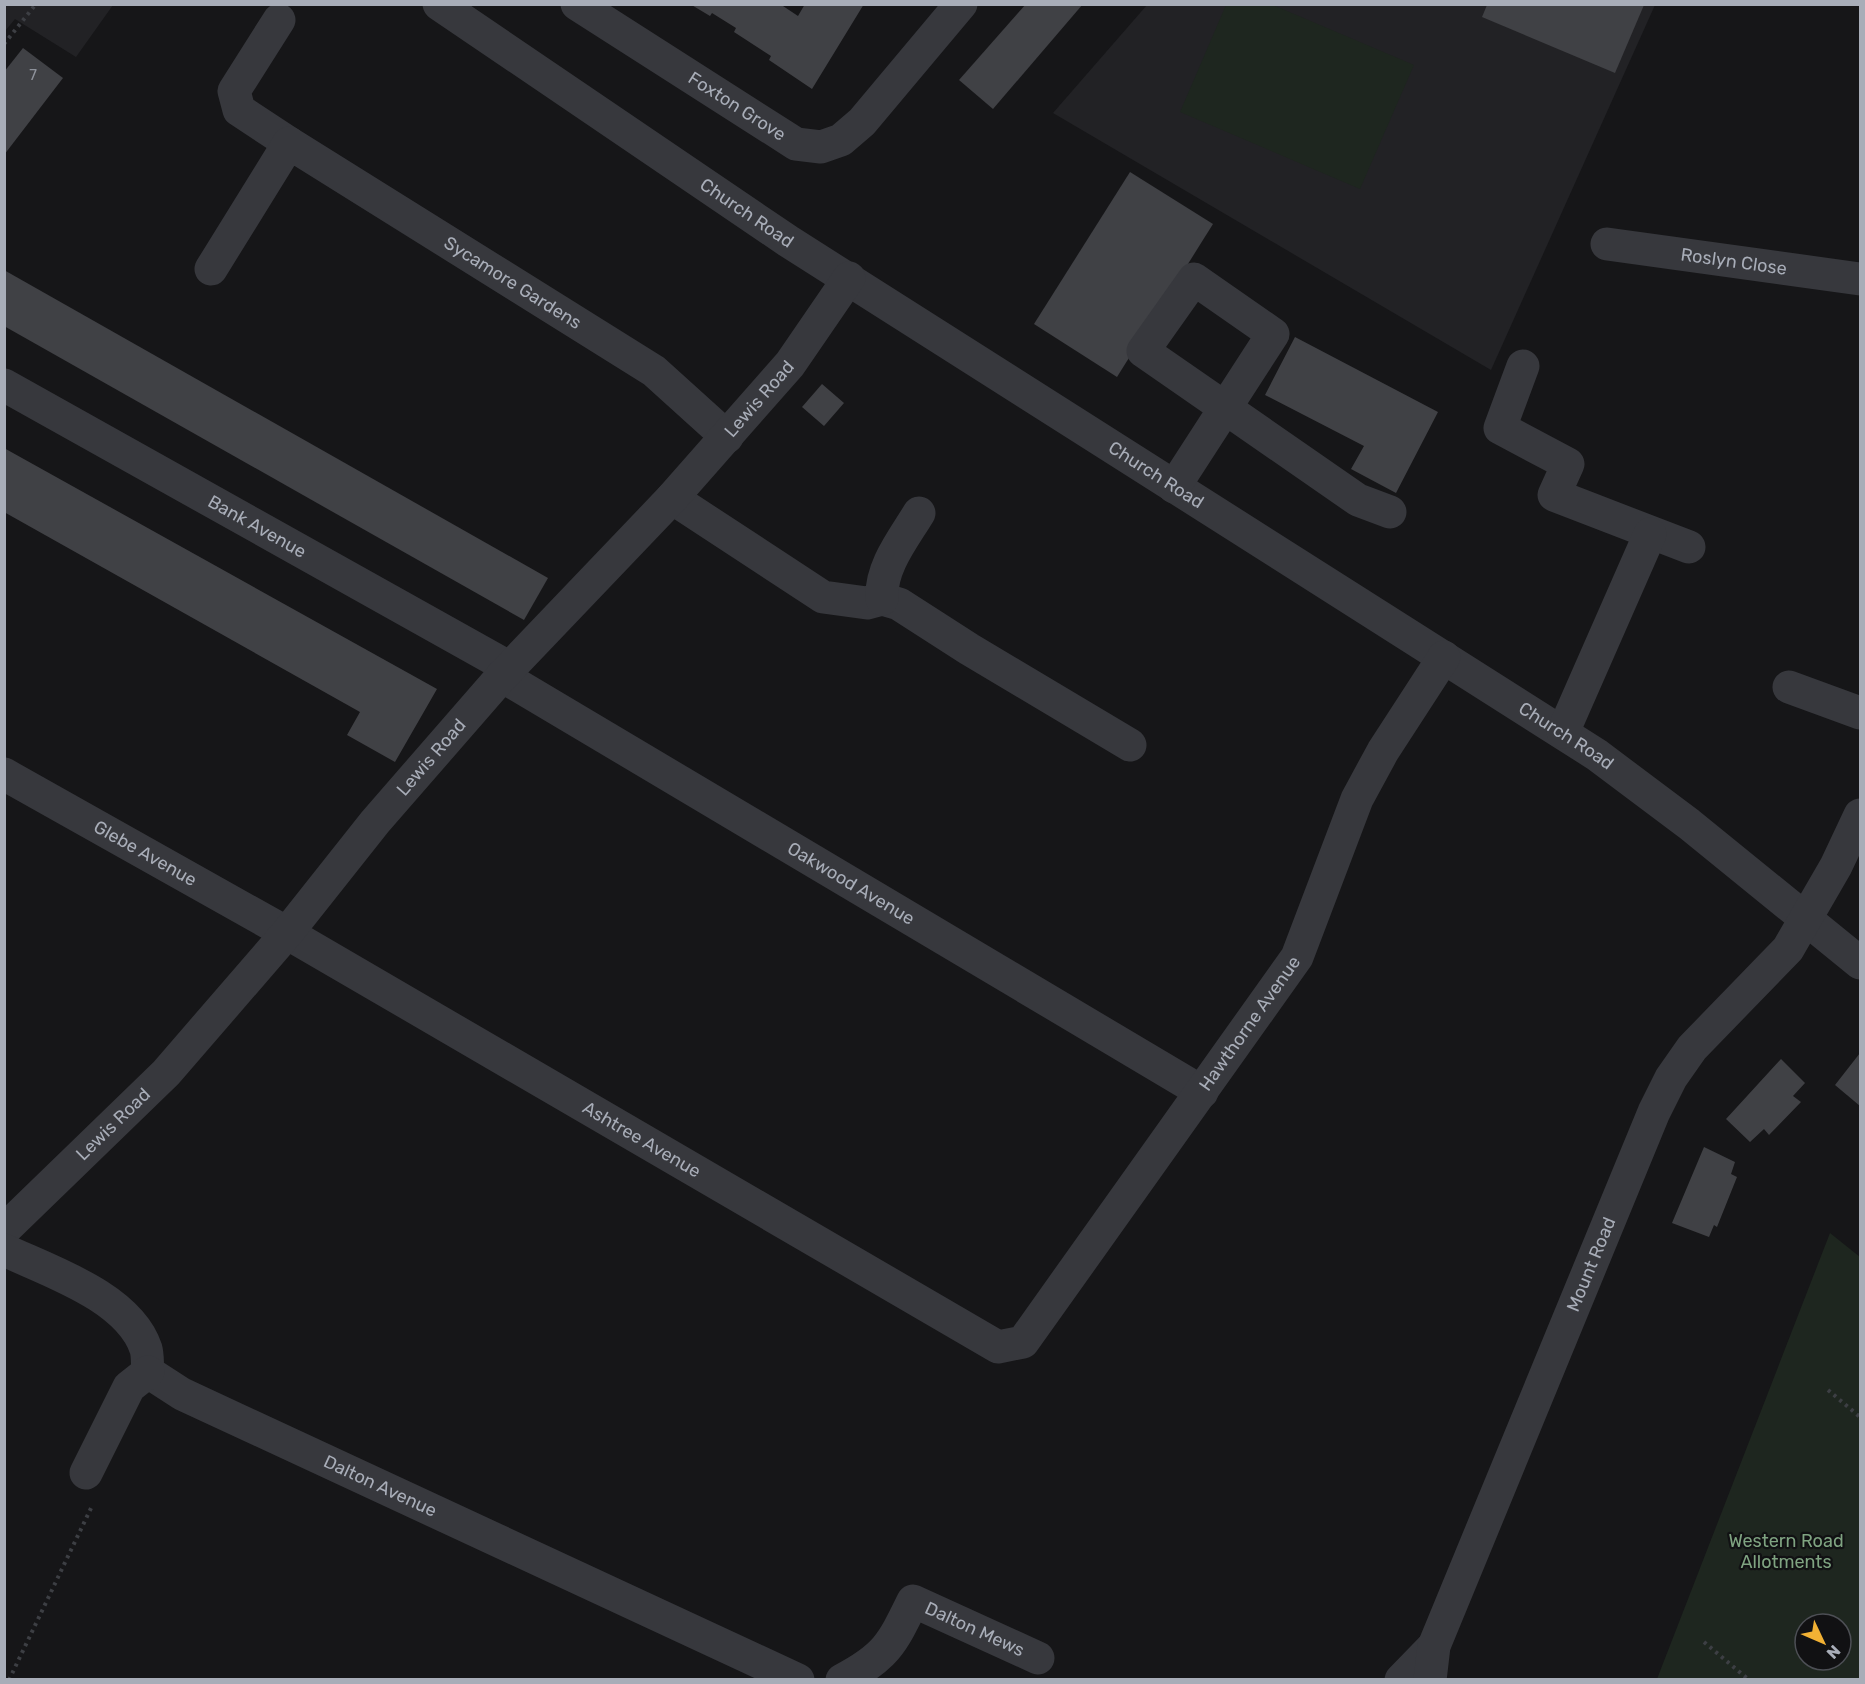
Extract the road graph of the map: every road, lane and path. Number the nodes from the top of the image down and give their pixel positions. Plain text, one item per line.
1 (36, 4) edge
2 (440, 4) edge
3 (577, 4) edge
4 (947, 10) edge
5 (279, 20) dead end
6 (4, 44) edge
7 (288, 143) junction
8 (1607, 244) dead end
9 (211, 269) dead end
10 (849, 278) junction
11 (1860, 279) edge
12 (1523, 366) dead end
13 (4, 385) edge
14 (727, 437) junction
15 (1174, 487) junction
16 (672, 498) junction
17 (1390, 512) dead end
18 (919, 513) dead end
19 (1650, 534) junction
20 (1689, 547) dead end
21 (882, 599) junction
22 (1444, 657) junction
23 (506, 672) junction
24 (1789, 687) dead end
25 (1860, 713) edge
26 (1563, 732) junction
27 (1130, 745) dead end
28 (4, 774) edge
29 (1860, 816) edge
30 (1807, 920) junction
31 (286, 933) junction
32 (1860, 963) edge
33 (1202, 1092) junction
34 (4, 1230) edge
35 (4, 1250) edge
36 (998, 1347) joint
37 (148, 1372) junction
38 (1828, 1390) dead end
39 (1860, 1417) edge
40 (86, 1473) joint
41 (1704, 1642) dead end
42 (1434, 1646) junction
43 (1038, 1659) dead end
44 (9, 1680) edge
45 (798, 1680) edge
46 (842, 1680) edge
47 (1401, 1680) edge
48 (1430, 1680) edge
49 (1749, 1680) edge

1 - 6 path
2 - 10 street, Church Road
3 - 4 street, Foxton Grove
5 - 7 street, Sycamore Gardens
7 - 9 street
7 - 14 street, Sycamore Gardens
8 - 11 street, Roslyn Close
10 - 14 street, Lewis Road
10 - 15 street, Church Road
12 - 19 street
13 - 23 street, Bank Avenue
14 - 16 street, Lewis Road
15 - 17 street
15 - 22 street, Church Road
16 - 21 street
16 - 23 street, Lewis Road
18 - 21 street
19 - 20 street
19 - 26 street
21 - 27 street
22 - 26 street, Church Road
22 - 33 street, Hawthorne Avenue
23 - 31 street, Lewis Road
23 - 33 street, Oakwood Avenue
24 - 25 street
26 - 30 street, Church Road
28 - 31 street, Glebe Avenue
29 - 30 street, Mount Road
30 - 32 street, Church Road
30 - 42 street, Mount Road
31 - 34 street, Lewis Road
31 - 36 street, Ashtree Avenue
33 - 36 street, Hawthorne Avenue
35 - 37 street
37 - 40 street
37 - 45 street, Dalton Avenue
38 - 39 path
40 - 44 path
41 - 49 path
42 - 47 street, Mount Road
42 - 48 street, Mount Road
43 - 46 street, Dalton Mews

